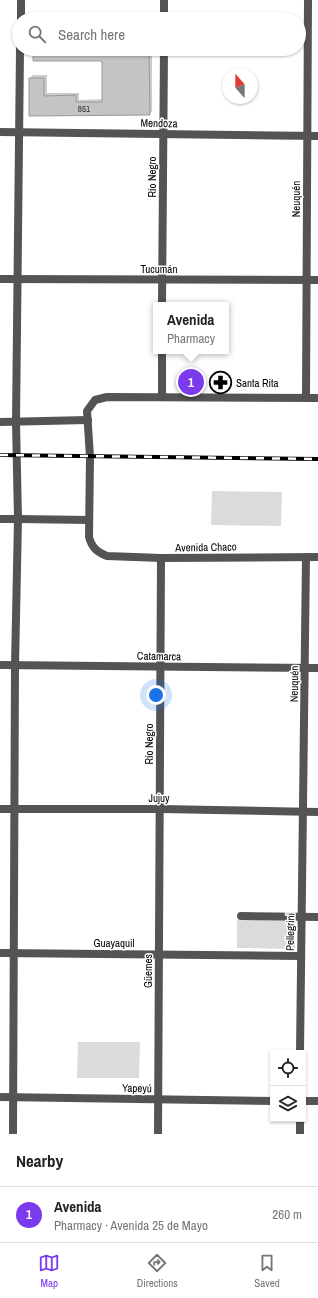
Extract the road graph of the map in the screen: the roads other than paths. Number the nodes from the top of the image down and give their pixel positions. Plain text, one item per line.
1 (21, 0) edge
2 (164, 0) edge
3 (308, 0) edge
4 (20, 12) edge
5 (164, 12) edge
6 (20, 56) edge
7 (164, 56) edge
8 (0, 132) edge
9 (20, 132) junction
10 (163, 134) junction
11 (308, 136) junction
12 (318, 136) edge
13 (0, 279) edge
14 (18, 279) junction
15 (162, 280) junction
16 (307, 280) junction
17 (318, 280) edge
18 (162, 302) edge
19 (162, 354) edge
20 (162, 397) junction
21 (306, 398) junction
22 (318, 398) edge
23 (88, 420) junction
24 (0, 422) edge
25 (16, 422) junction
26 (0, 519) edge
27 (18, 519) junction
28 (89, 520) junction
29 (306, 557) junction
30 (318, 557) edge
31 (161, 558) junction
32 (0, 665) edge
33 (15, 666) junction
34 (160, 667) junction
35 (305, 668) junction
36 (318, 668) edge
37 (0, 809) edge
38 (14, 809) junction
39 (161, 809) junction
40 (303, 812) junction
41 (318, 812) edge
42 (241, 916) dead end
43 (301, 916) junction
44 (318, 917) edge
45 (0, 953) edge
46 (15, 953) junction
47 (159, 954) junction
48 (301, 956) junction
49 (300, 1050) edge
50 (0, 1098) edge
51 (13, 1098) junction
52 (158, 1099) junction
53 (270, 1101) edge
54 (306, 1101) edge
55 (318, 1101) edge
56 (300, 1122) edge
57 (13, 1134) edge
58 (158, 1134) edge
59 (300, 1134) edge

1 - 4 street
2 - 5 street
3 - 11 street, Neuquén
6 - 9 street
7 - 10 street, Río Negro
8 - 9 street, Mendoza
9 - 10 street, Mendoza
9 - 14 street
10 - 11 street, Mendoza
10 - 15 street, Río Negro
11 - 12 street, Mendoza
11 - 16 street, Neuquén
13 - 14 street, Tucumán
14 - 15 street, Tucumán
14 - 25 street
15 - 16 street, Tucumán
15 - 18 street, Río Negro
16 - 17 street, Tucumán
16 - 21 street, Neuquén
19 - 20 street
20 - 21 street
20 - 23 street
21 - 22 street
23 - 25 street
23 - 28 street
24 - 25 street
25 - 27 street
26 - 27 street
27 - 28 street
27 - 33 street
28 - 31 street, Avenida Chaco
29 - 30 street, Avenida Chaco
29 - 31 street, Avenida Chaco
29 - 35 street, Neuquén
31 - 34 street, Río Negro
32 - 33 street, Catamarca
33 - 34 street, Catamarca
33 - 38 street
34 - 35 street, Catamarca
34 - 39 street, Río Negro
35 - 36 street, Catamarca
35 - 40 street, Neuquén
37 - 38 street, Jujuy
38 - 39 street, Jujuy
38 - 46 street
39 - 40 street, Jujuy
39 - 47 street, Güemes
40 - 41 street, Jujuy
40 - 43 street, Pellegrini
42 - 43 street
43 - 44 street
43 - 48 street, Pellegrini
45 - 46 street, Guayaquil
46 - 47 street, Guayaquil
46 - 51 street
47 - 48 street, Guayaquil
47 - 52 street, Güemes
48 - 49 street, Pellegrini
50 - 51 street, Yapeyú
51 - 52 street, Yapeyú
51 - 57 street
52 - 53 street, Yapeyú
52 - 58 street, Güemes
54 - 55 street
56 - 59 street

